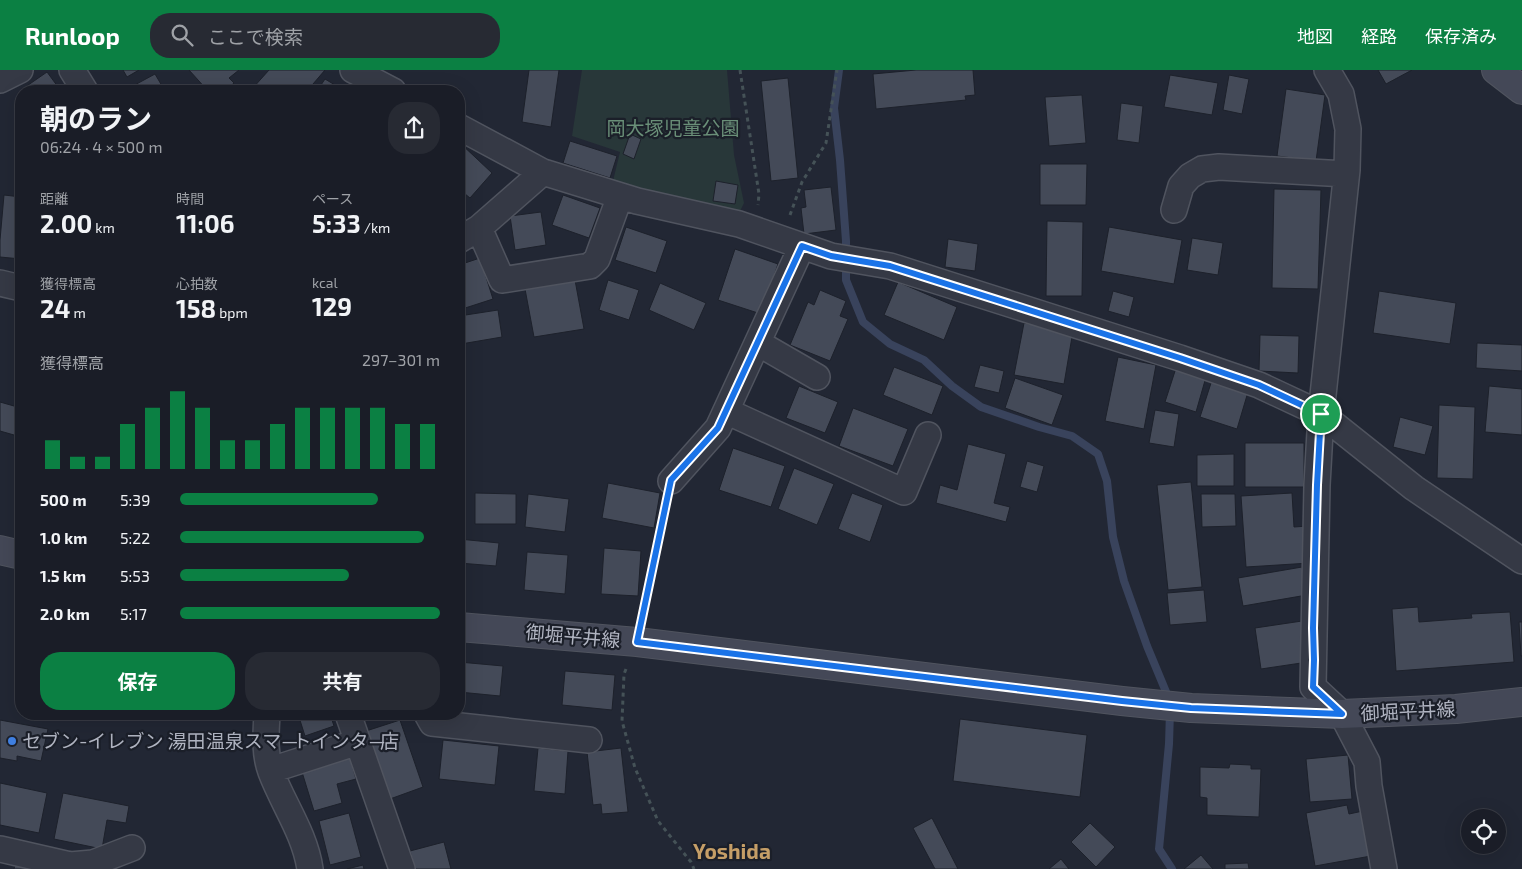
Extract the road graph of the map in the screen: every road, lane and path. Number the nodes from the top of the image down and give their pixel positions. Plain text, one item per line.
1 (20, 70) edge
2 (72, 70) edge
3 (353, 70) edge
4 (740, 70) edge
5 (837, 70) edge
6 (1327, 70) edge
7 (1496, 70) edge
8 (0, 80) edge
9 (81, 85) edge
10 (381, 85) edge
11 (1522, 90) edge
12 (465, 130) edge
13 (543, 172) junction
14 (1346, 174) junction
15 (620, 196) junction
16 (1174, 210) dead end
17 (756, 230) junction
18 (469, 234) edge
19 (792, 243) junction
20 (0, 283) edge
21 (15, 287) edge
22 (758, 343) junction
23 (817, 377) dead end
24 (726, 411) junction
25 (1321, 414) junction
26 (928, 435) dead end
27 (671, 480) joint
28 (0, 550) edge
29 (15, 554) edge
30 (1522, 561) edge
31 (465, 628) edge
32 (637, 642) junction
33 (1522, 702) edge
34 (1342, 714) junction
35 (267, 720) edge
36 (350, 720) edge
37 (430, 720) edge
38 (589, 740) dead end
39 (358, 742) junction
40 (271, 770) junction
41 (0, 848) edge
42 (132, 848) dead end
43 (69, 867) edge
44 (310, 869) edge
45 (402, 869) edge
46 (694, 869) edge
47 (1384, 869) edge

1 - 8 street
2 - 9 street
3 - 10 street
4 - 17 path
5 - 19 path
6 - 14 street
7 - 11 street
12 - 13 street
13 - 15 street
13 - 18 street
14 - 16 street
14 - 25 street
15 - 17 street
15 - 18 street
17 - 19 street
19 - 22 street
19 - 25 street
20 - 21 street
22 - 23 street
22 - 24 street
24 - 26 street
24 - 27 street
25 - 30 street
25 - 34 street
27 - 32 path
28 - 29 street
31 - 32 street, 御堀平井線
32 - 34 street, 御堀平井線
32 - 46 path
33 - 34 street, 御堀平井線
34 - 47 street
35 - 40 street
36 - 39 street
37 - 38 street
39 - 40 street
39 - 45 street
40 - 44 street
41 - 43 street
42 - 43 street

